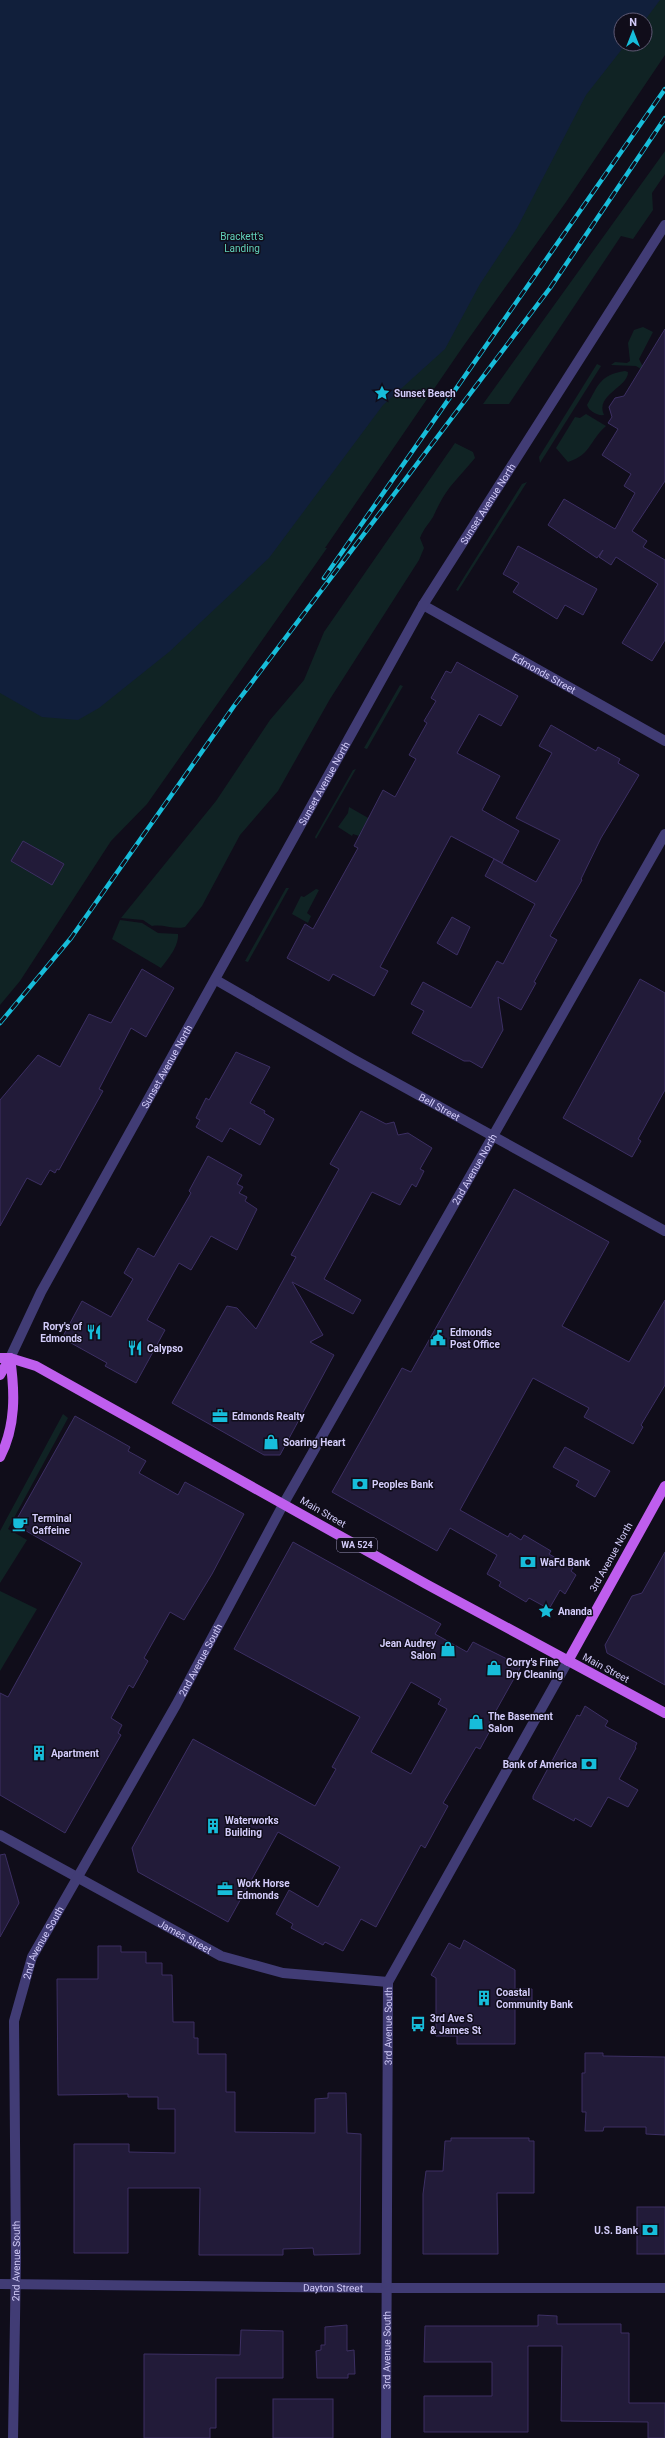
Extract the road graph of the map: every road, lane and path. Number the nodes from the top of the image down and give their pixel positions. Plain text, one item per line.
1 (665, 225) edge
2 (423, 605) junction
3 (665, 741) edge
4 (665, 834) edge
5 (216, 980) junction
6 (492, 1136) junction
7 (665, 1231) edge
8 (0, 1349) edge
9 (5, 1358) edge
10 (0, 1375) edge
11 (0, 1458) edge
12 (665, 1486) edge
13 (284, 1503) junction
14 (568, 1661) junction
15 (665, 1713) edge
16 (0, 1835) edge
17 (79, 1878) junction
18 (388, 1982) junction
19 (0, 2284) edge
20 (14, 2284) junction
21 (386, 2288) junction
22 (665, 2288) edge
23 (13, 2438) edge
24 (386, 2438) edge

1 - 2 street, Sunset Avenue North
2 - 3 street, Edmonds Street
2 - 5 street, Sunset Avenue North
4 - 6 street, 2nd Avenue North
5 - 6 street, Bell Street
5 - 9 street, Sunset Avenue North
6 - 7 street, Bell Street
6 - 13 street, 2nd Avenue North
8 - 9 main road, Main Street
9 - 10 main road
9 - 11 main road
9 - 13 main road, Main Street / WA 524
12 - 14 main road, 3rd Avenue North
13 - 14 main road, Main Street / WA 524
13 - 17 street, 2nd Avenue South
14 - 15 main road, Main Street
14 - 18 street, 3rd Avenue South
16 - 17 street, James Street
17 - 18 street, James Street
17 - 20 street, 2nd Avenue South
18 - 21 street, 3rd Avenue South
19 - 20 street, Dayton Street
20 - 21 street, Dayton Street
20 - 23 street, 2nd Avenue South
21 - 22 street, Dayton Street
21 - 24 street, 3rd Avenue South

